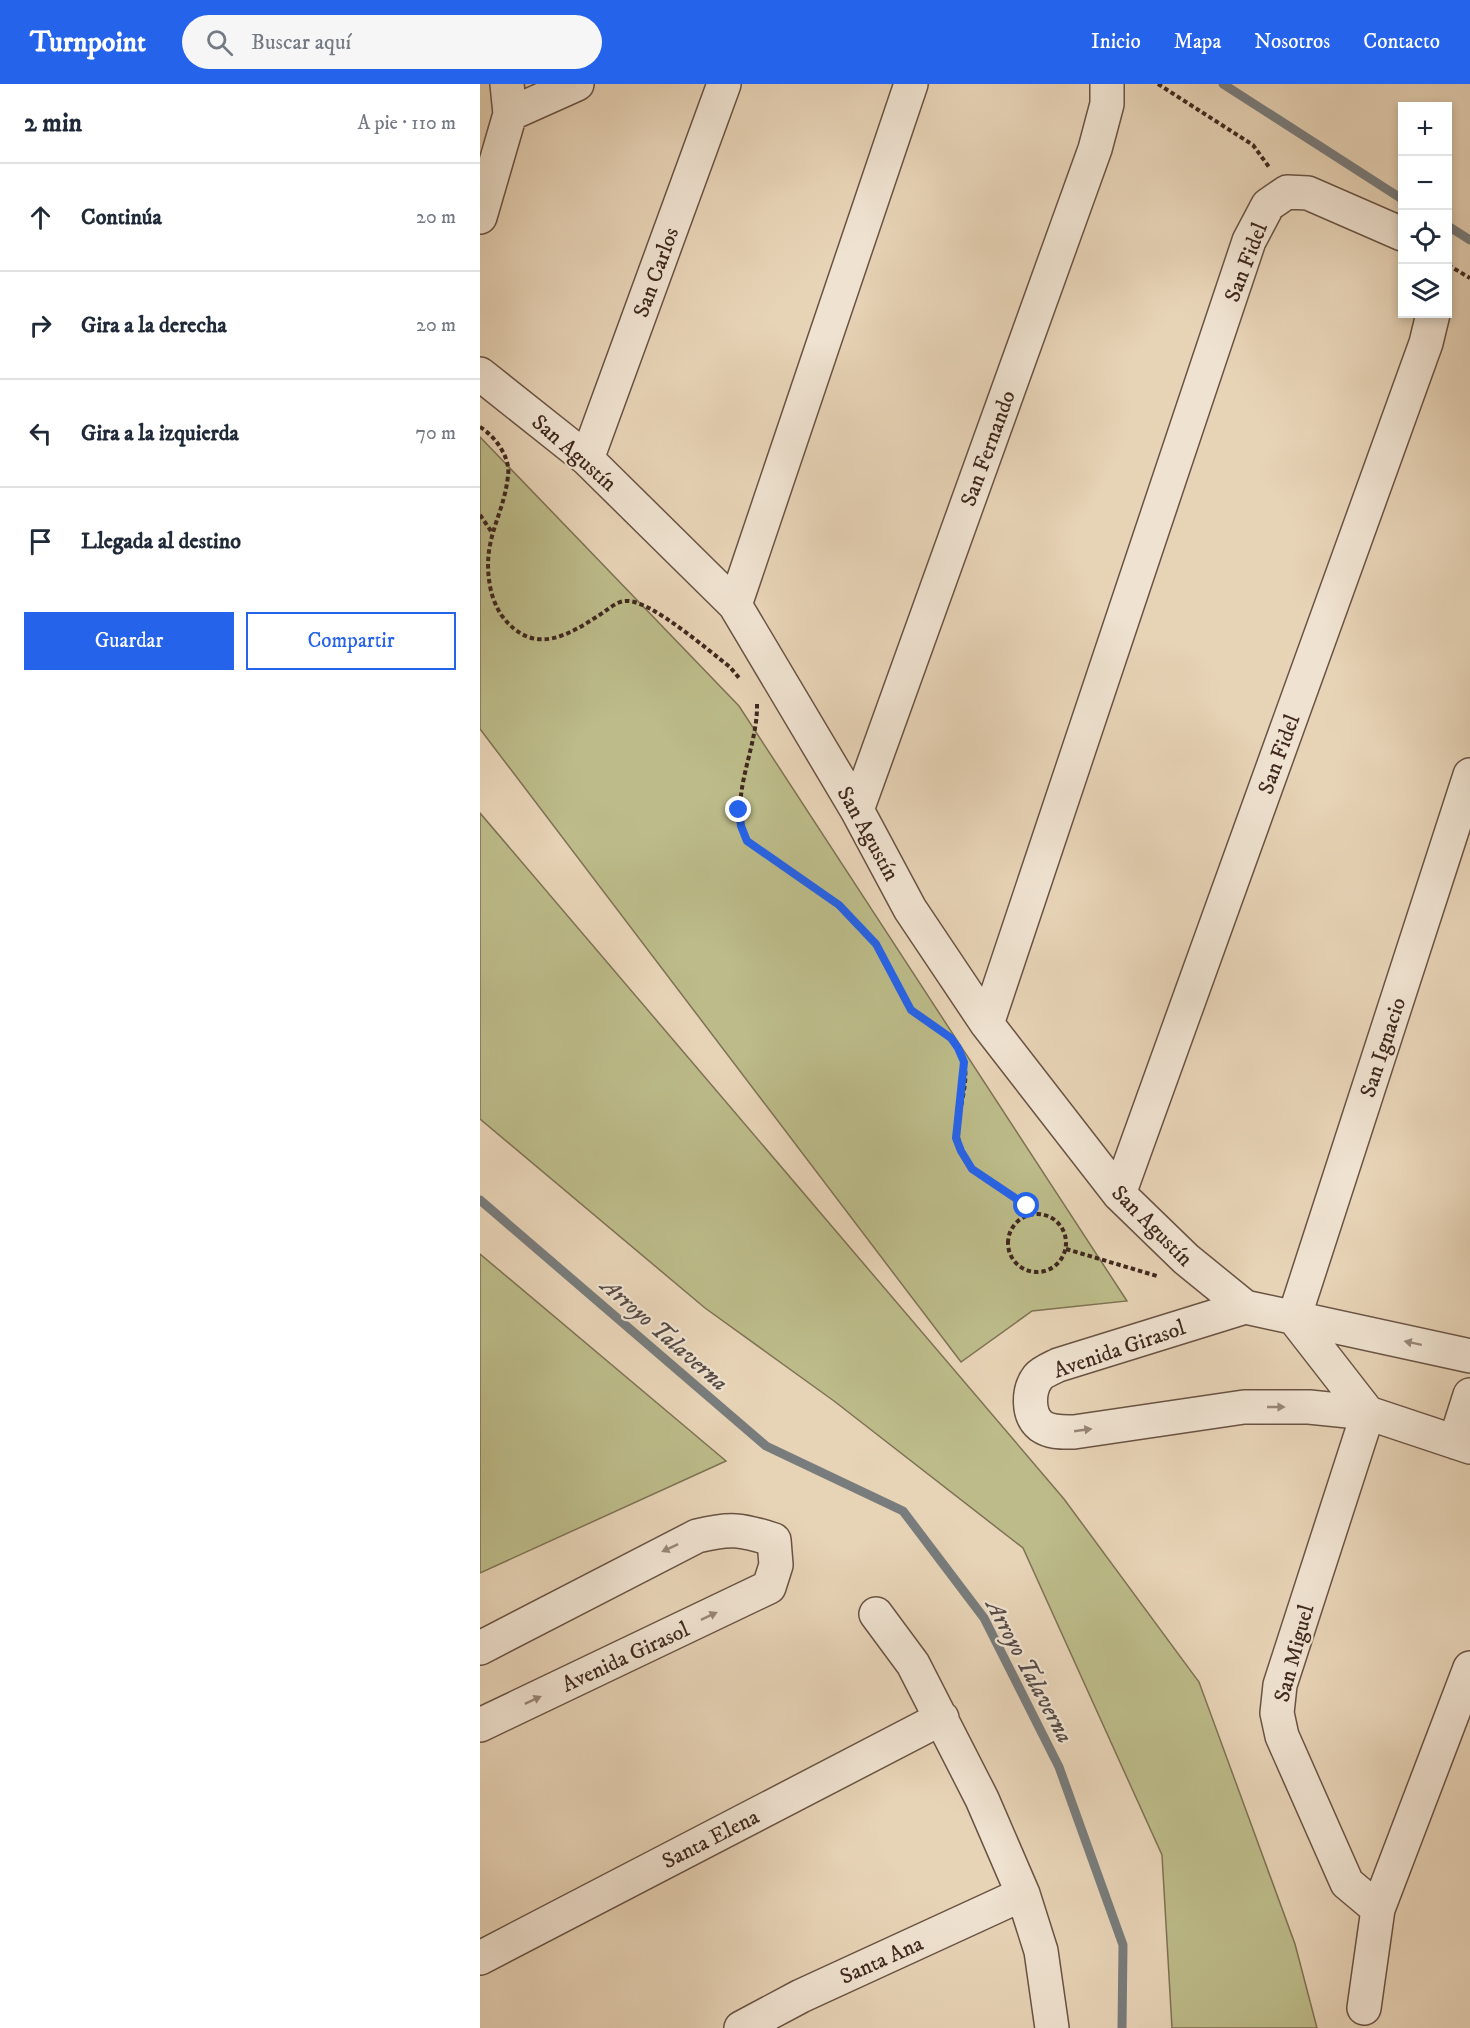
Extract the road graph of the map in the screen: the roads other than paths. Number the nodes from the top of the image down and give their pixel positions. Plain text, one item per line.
1 (577, 84) edge
2 (723, 84) edge
3 (911, 84) edge
4 (1107, 84) edge
5 (508, 99) edge
6 (480, 217) edge
7 (1398, 232) edge
8 (1432, 318) edge
9 (480, 374) edge
10 (587, 459) junction
11 (735, 604) junction
12 (1470, 775) edge
13 (857, 810) junction
14 (987, 1024) junction
15 (1119, 1194) junction
16 (1245, 1307) junction
17 (1294, 1318) junction
18 (1470, 1356) edge
19 (1470, 1395) edge
20 (1368, 1413) junction
21 (1462, 1444) edge
22 (876, 1614) dead end
23 (480, 1648) edge
24 (1470, 1668) edge
25 (942, 1718) junction
26 (480, 1725) edge
27 (1023, 1894) junction
28 (1378, 1909) junction
29 (480, 1958) edge
30 (1364, 2008) dead end
31 (741, 2028) edge
32 (1052, 2028) edge

1 - 5 street
2 - 10 street, San Carlos
3 - 11 street
4 - 13 street, San Fernando
5 - 6 street
7 - 14 street, San Fidel
8 - 15 street, San Fidel
9 - 10 street, San Agustín
10 - 11 street, San Agustín
11 - 13 street, San Agustín
12 - 17 street, San Ignacio
13 - 14 street, San Agustín
14 - 15 street, San Agustín
15 - 16 street, San Agustín
16 - 17 street, Avenida Girasol
16 -> 20 street, Avenida Girasol
18 -> 17 street, Avenida Girasol
17 - 20 street
19 - 21 street
20 - 21 street, Avenida Girasol
20 - 28 street, San Miguel
22 - 25 street
26 -> 23 street, Avenida Girasol
24 - 28 street
25 - 27 street
25 - 29 street, Santa Elena
27 - 31 street, Santa Ana
27 - 32 street
28 - 30 street

